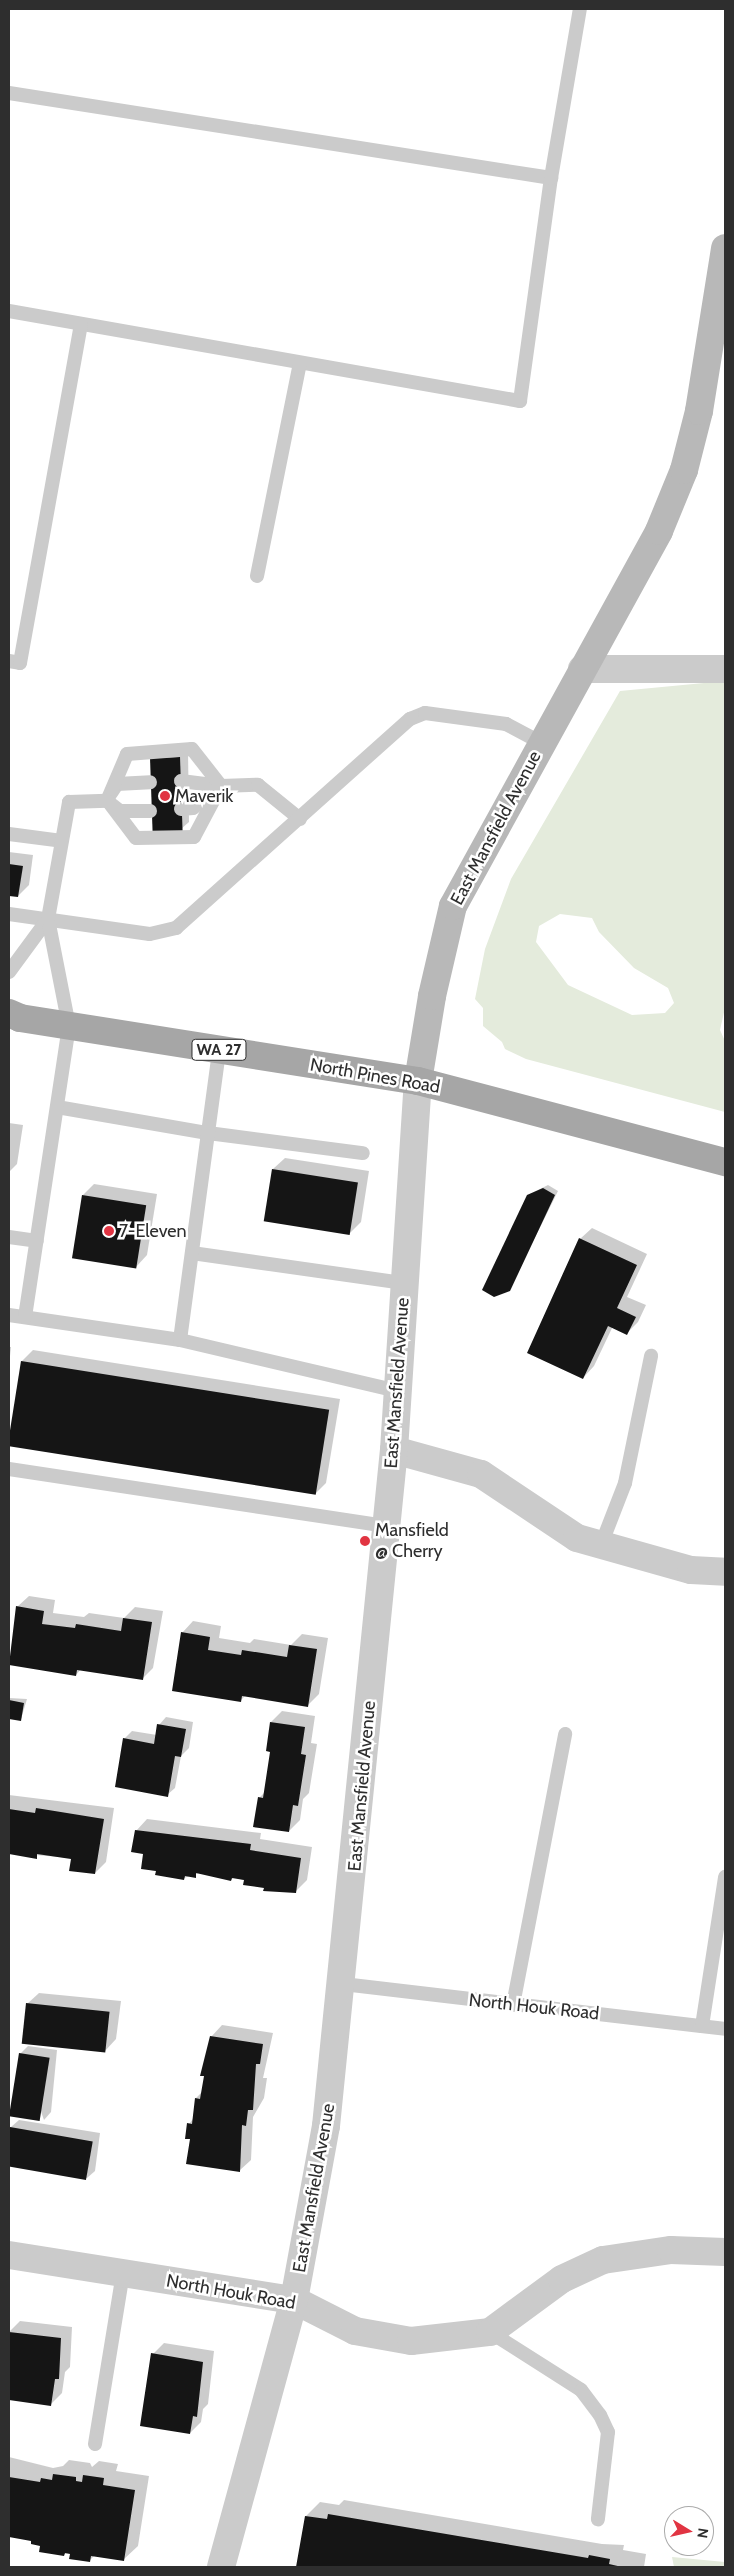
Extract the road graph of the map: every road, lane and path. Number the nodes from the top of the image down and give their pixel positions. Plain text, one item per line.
1 (580, 9) edge
2 (9, 93) edge
3 (551, 178) junction
4 (725, 248) edge
5 (9, 311) edge
6 (81, 324) junction
7 (300, 362) junction
8 (257, 576) dead end
9 (9, 661) edge
10 (582, 668) junction
11 (725, 669) edge
12 (541, 743) junction
13 (181, 781) dead end
14 (150, 782) dead end
15 (221, 786) junction
16 (107, 801) junction
17 (181, 809) dead end
18 (150, 811) dead end
19 (300, 819) junction
20 (9, 834) edge
21 (62, 841) junction
22 (9, 914) edge
23 (48, 919) junction
24 (9, 972) edge
25 (12, 1017) edge
26 (69, 1026) junction
27 (219, 1050) junction
28 (418, 1081) junction
29 (57, 1107) junction
30 (208, 1133) junction
31 (363, 1153) dead end
32 (725, 1162) edge
33 (9, 1237) edge
34 (37, 1242) junction
35 (192, 1253) junction
36 (404, 1283) junction
37 (9, 1314) edge
38 (26, 1317) junction
39 (180, 1340) junction
40 (651, 1356) dead end
41 (398, 1391) junction
42 (394, 1450) junction
43 (9, 1469) edge
44 (387, 1526) junction
45 (601, 1545) junction
46 (725, 1572) edge
47 (565, 1734) dead end
48 (725, 1877) edge
49 (343, 1984) junction
50 (513, 2006) junction
51 (702, 2026) junction
52 (725, 2028) edge
53 (725, 2252) edge
54 (9, 2255) edge
55 (123, 2273) junction
56 (294, 2300) junction
57 (490, 2332) junction
58 (95, 2444) dead end
59 (598, 2519) dead end
60 (221, 2567) edge

1 - 3 lane
2 - 3 lane
3 - 7 lane
4 - 10 main road, East Mansfield Avenue
5 - 6 lane
6 - 7 lane
6 - 9 lane
7 - 8 lane
10 - 11 street
10 - 12 main road, East Mansfield Avenue
12 - 19 lane
12 - 28 main road, East Mansfield Avenue
13 - 15 lane
14 - 16 lane
15 - 16 lane
15 - 16 lane
15 - 17 lane
15 - 19 lane
16 - 18 lane
16 - 21 lane
19 - 23 lane
20 - 21 lane
21 - 23 lane
22 - 23 lane
23 - 24 lane
23 - 26 lane
25 - 26 main road, North Pines Road / WA 27
26 - 27 main road, North Pines Road / WA 27
26 - 29 lane
27 - 28 main road, North Pines Road / WA 27
27 - 30 lane
28 - 32 main road, North Pines Road / WA 27
28 - 36 street, East Mansfield Avenue
29 - 30 lane
29 - 34 lane
30 - 31 lane
30 - 35 lane
33 - 34 lane
34 - 38 lane
35 - 36 lane
35 - 39 lane
36 - 41 street, East Mansfield Avenue
37 - 38 lane
38 - 39 lane
39 - 41 lane
40 - 45 lane
41 - 42 street, East Mansfield Avenue
42 - 44 street, East Mansfield Avenue
42 - 45 street
43 - 44 lane
44 - 49 street, East Mansfield Avenue
45 - 46 street
47 - 50 lane
48 - 51 lane
49 - 50 lane, North Houk Road
49 - 56 street, East Mansfield Avenue
50 - 51 lane, North Houk Road
51 - 52 lane, North Houk Road
53 - 57 street, North Houk Road
54 - 55 street, North Houk Road
55 - 56 street, North Houk Road
55 - 58 lane
56 - 57 street, North Houk Road
56 - 60 street, East Mansfield Avenue
57 - 59 lane

